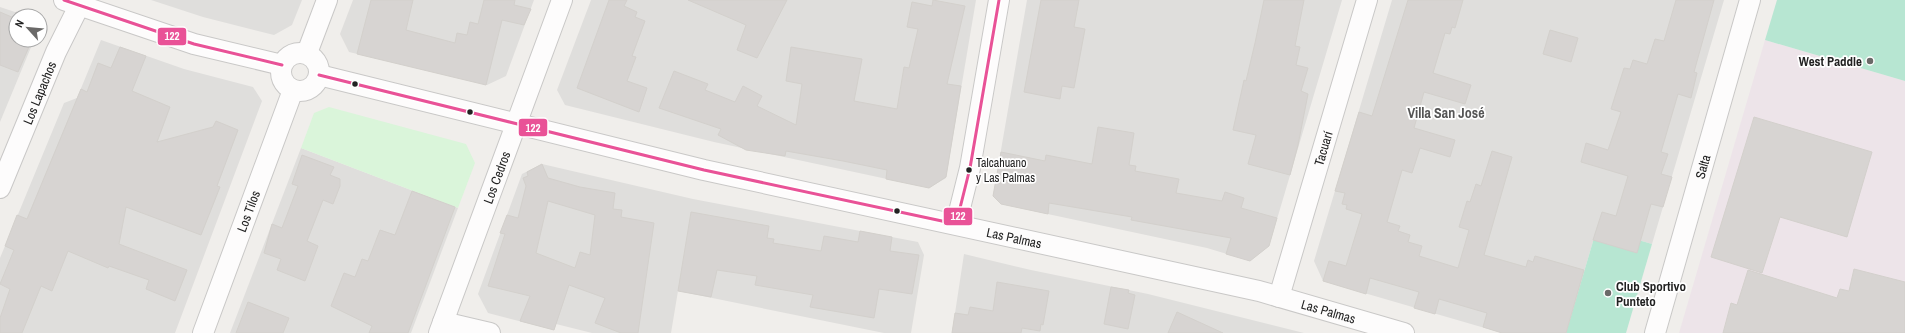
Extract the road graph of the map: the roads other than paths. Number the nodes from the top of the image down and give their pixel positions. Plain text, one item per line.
1 (327, 0) edge
2 (562, 0) edge
3 (999, 0) edge
4 (1367, 0) edge
5 (1750, 0) edge
6 (75, 2) edge
7 (306, 54) junction
8 (282, 65) junction
9 (319, 75) junction
10 (293, 90) junction
11 (517, 124) junction
12 (0, 188) edge
13 (956, 224) junction
14 (1279, 297) junction
15 (441, 327) edge
16 (203, 333) edge
17 (490, 333) edge
18 (1404, 333) edge
19 (1655, 333) edge

1 - 7 street
2 - 11 street, Los Cedros
3 - 13 street
4 - 14 street, Tacuarí
5 - 19 street, Salta
6 - 8 street
6 - 12 street, Los Lapachos
7 - 8 street
7 - 9 street
8 - 10 street
9 - 10 street
9 - 11 street, Las Palmas
10 - 16 street, Los Tilos
11 - 13 street, Las Palmas
11 - 15 street, Los Cedros
13 - 14 street, Las Palmas
14 - 18 street, Las Palmas
15 - 17 street

